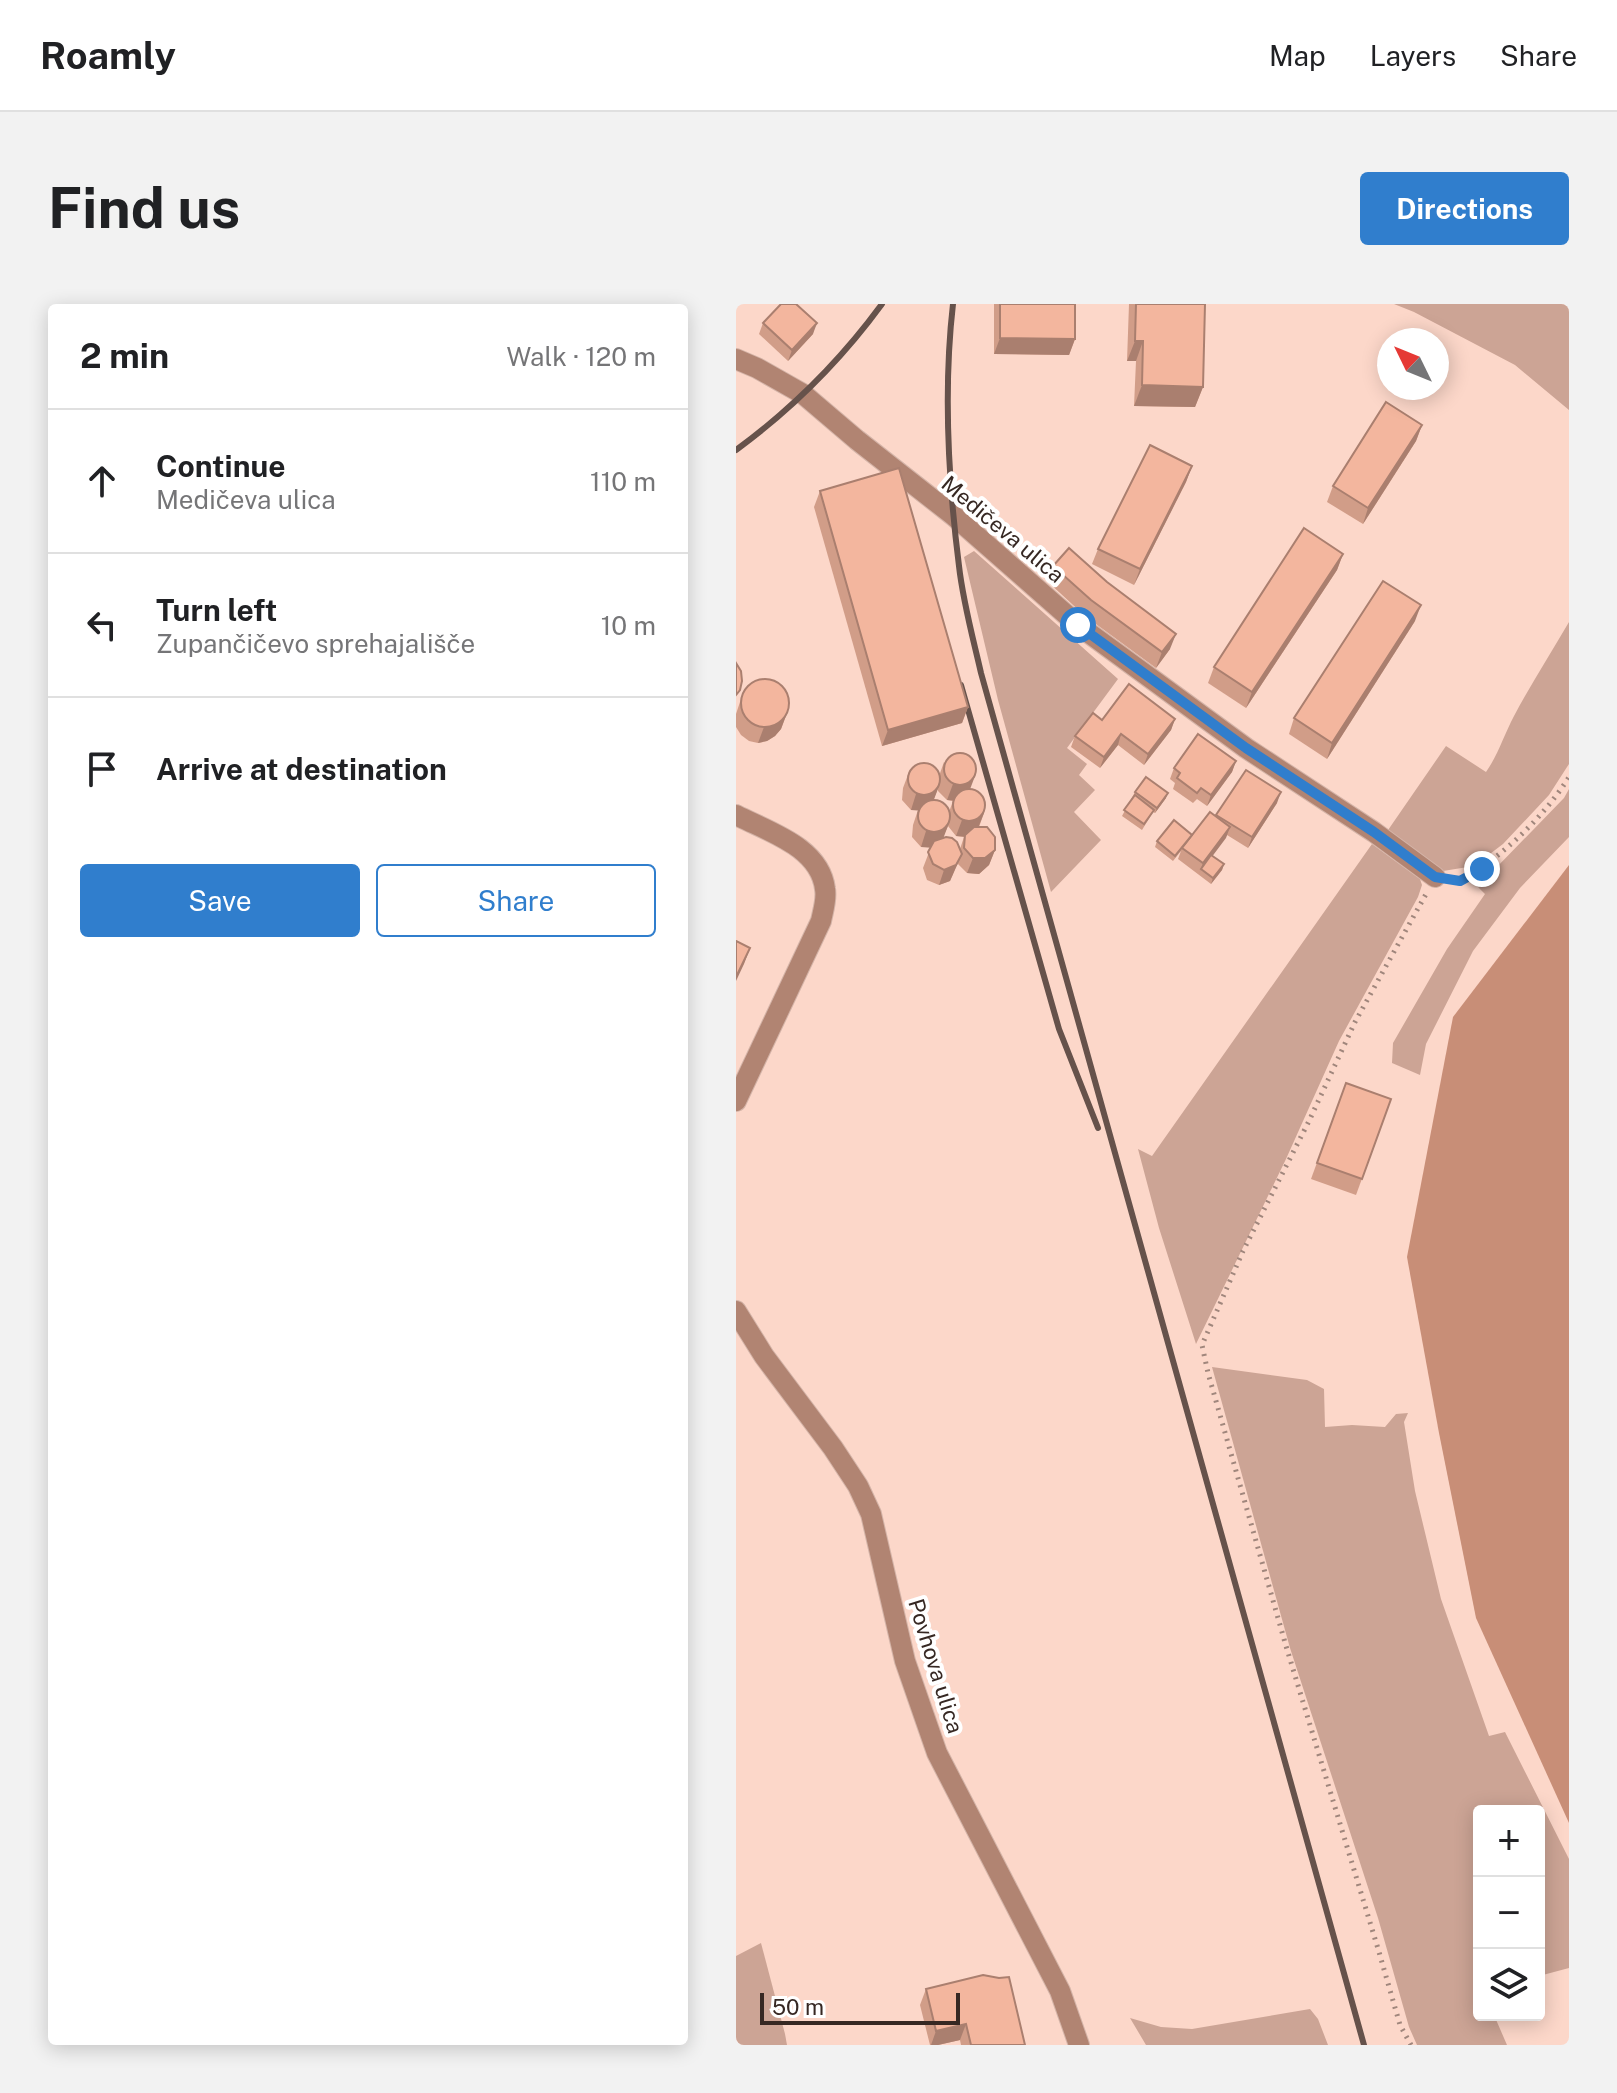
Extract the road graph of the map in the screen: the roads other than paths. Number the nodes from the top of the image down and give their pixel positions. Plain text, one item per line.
1 (736, 359) edge
2 (736, 815) edge
3 (1435, 877) road end
4 (736, 1101) edge
5 (736, 1311) edge
6 (1079, 2045) edge

1 - 3 street, Medičeva ulica
2 - 4 street
5 - 6 street, Povhova ulica

